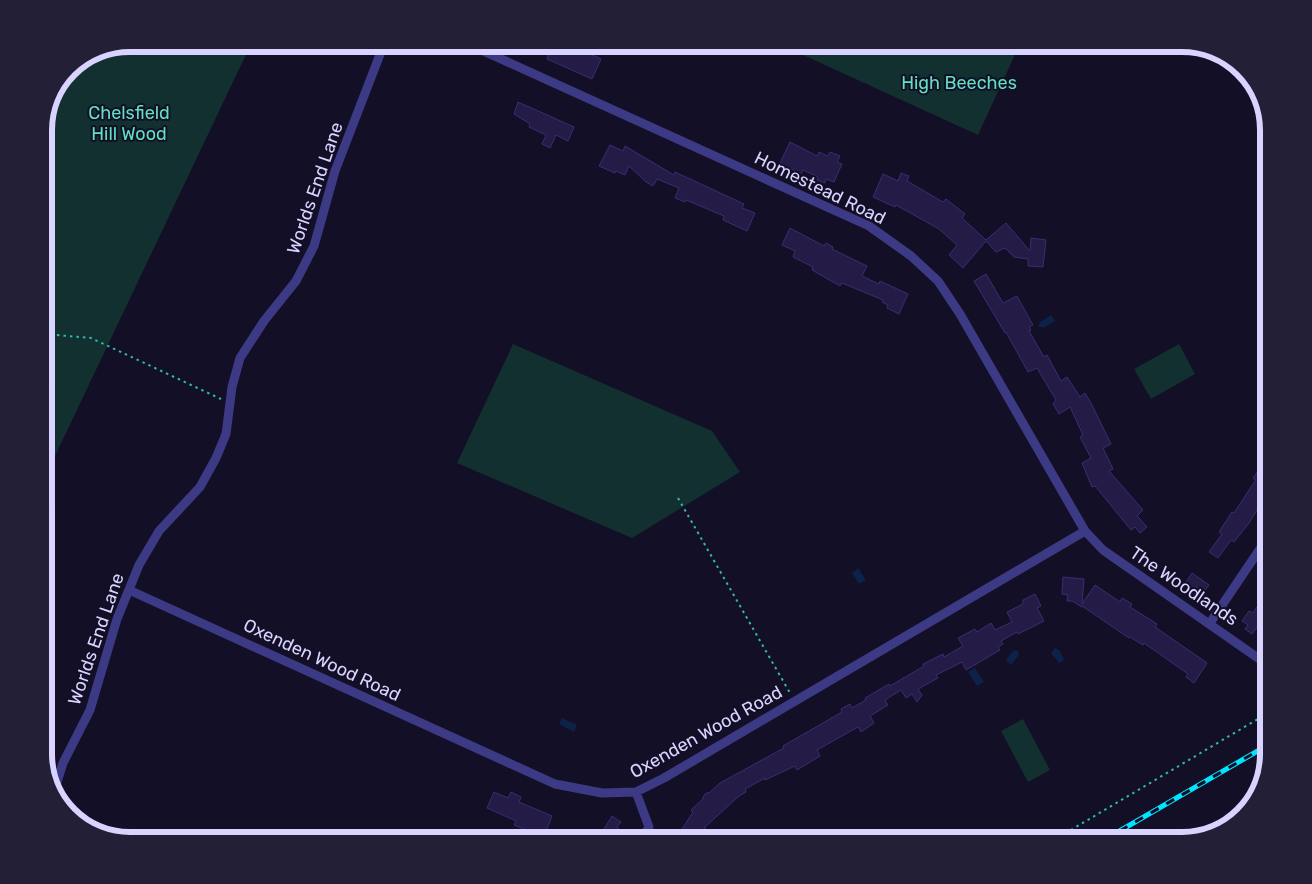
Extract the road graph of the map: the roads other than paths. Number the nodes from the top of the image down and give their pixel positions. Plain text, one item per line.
1 (381, 52) edge
2 (486, 52) edge
3 (1085, 531) junction
4 (1260, 549) edge
5 (129, 590) junction
6 (1210, 623) junction
7 (1260, 659) edge
8 (57, 781) edge
9 (636, 792) junction
10 (646, 832) edge

1 - 5 street, Worlds End Lane
2 - 3 street, Homestead Road
3 - 6 street, The Woodlands
3 - 9 street, Oxenden Wood Road
4 - 6 street
5 - 8 street, Worlds End Lane
5 - 9 street, Oxenden Wood Road
6 - 7 street, The Woodlands
9 - 10 street

